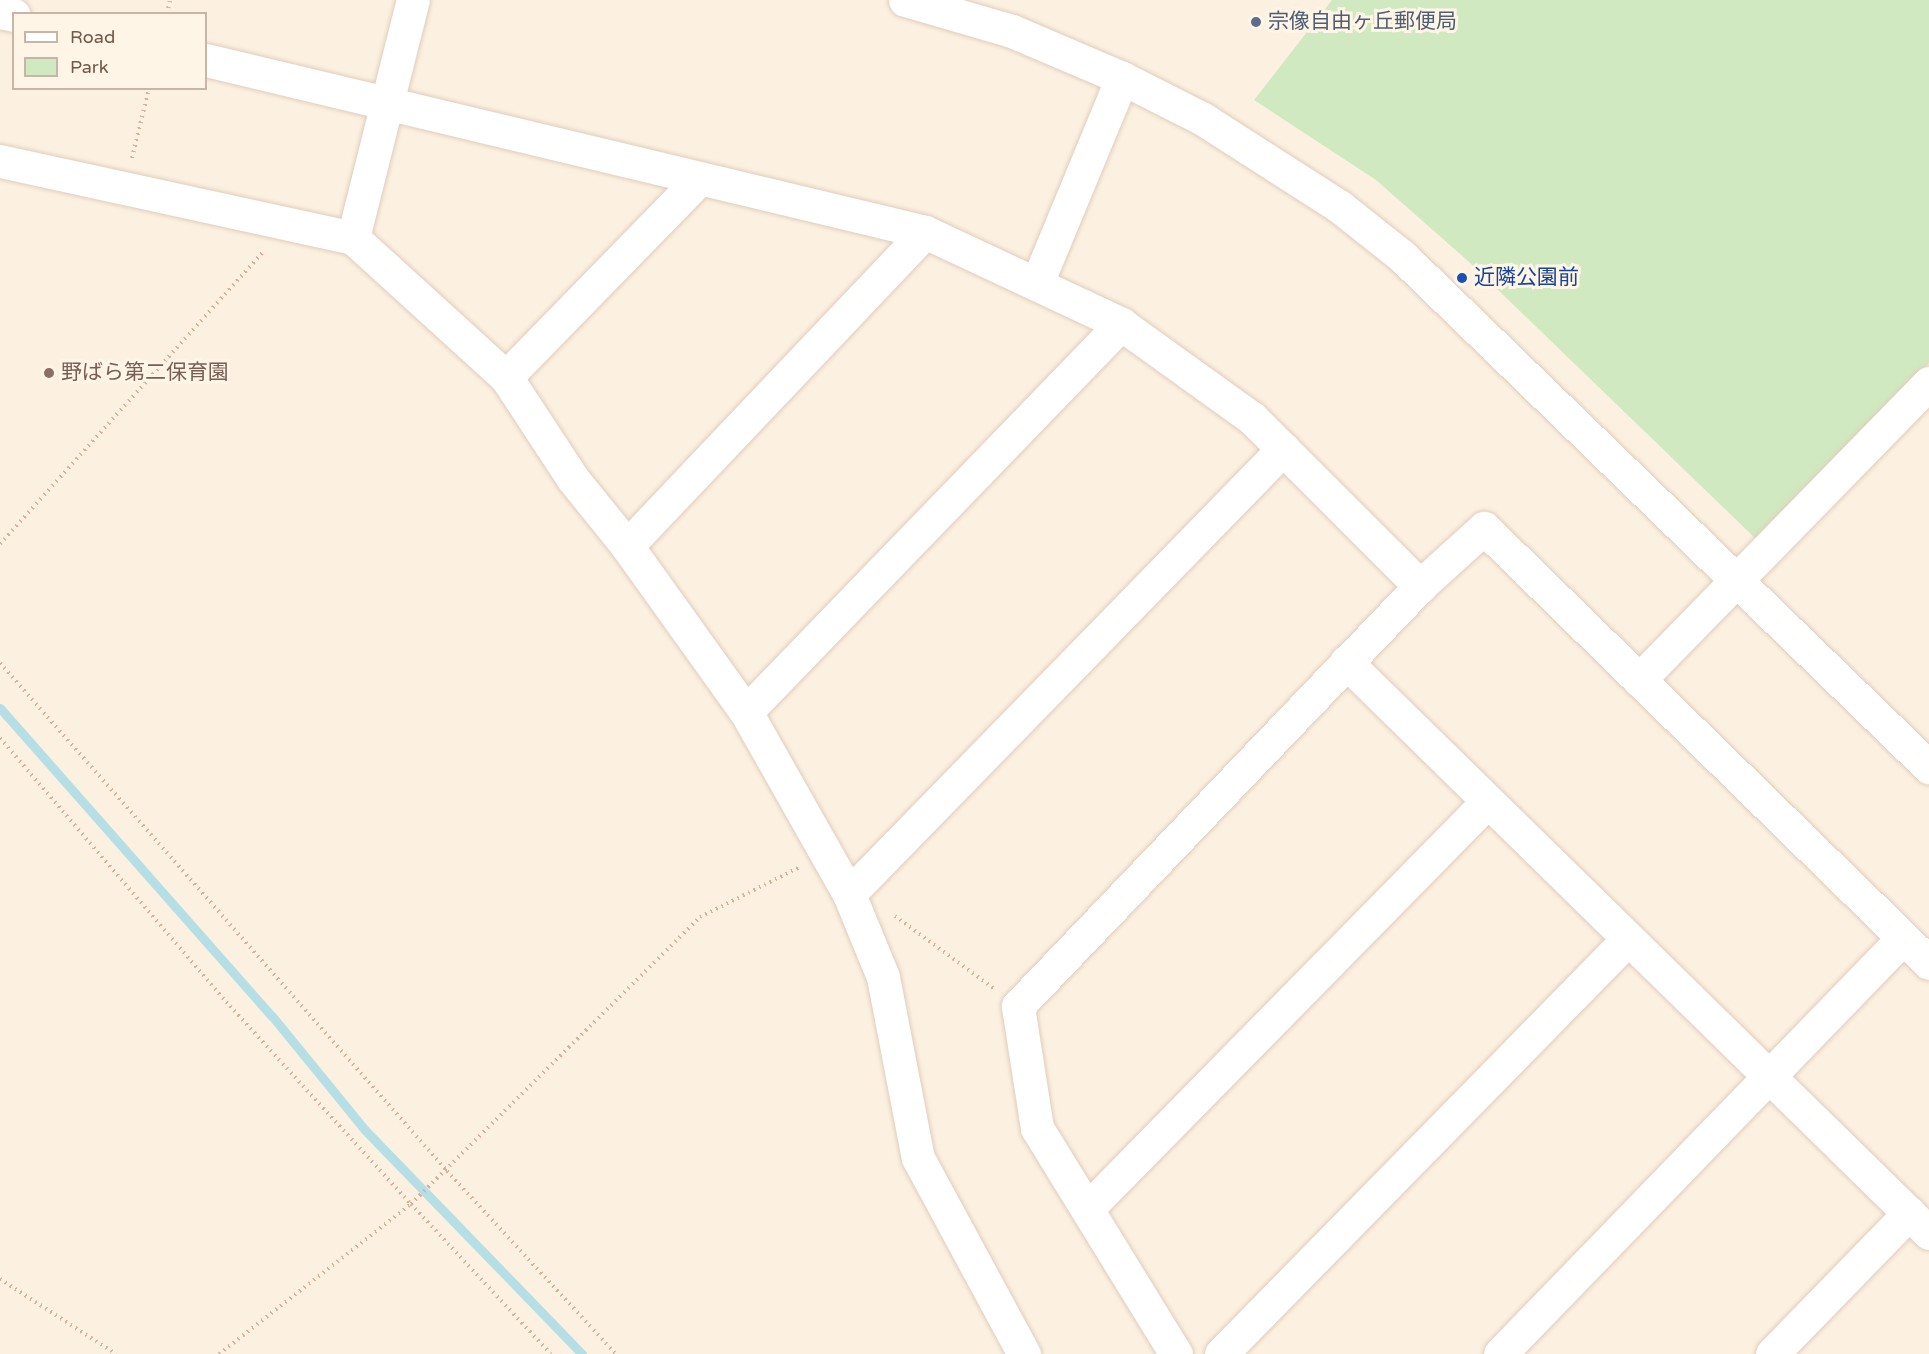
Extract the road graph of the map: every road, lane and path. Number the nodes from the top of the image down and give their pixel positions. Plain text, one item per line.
1 (413, 0) edge
2 (905, 0) edge
3 (207, 60) edge
4 (1122, 78) junction
5 (148, 90) edge
6 (388, 104) junction
7 (0, 161) edge
8 (129, 167) dead end
9 (700, 178) junction
10 (279, 220) junction
11 (924, 232) junction
12 (353, 238) junction
13 (1037, 283) junction
14 (1121, 324) junction
15 (506, 377) junction
16 (1929, 383) edge
17 (1283, 449) junction
18 (0, 544) edge
19 (627, 546) junction
20 (1738, 580) junction
21 (1420, 585) junction
22 (1346, 662) junction
23 (0, 663) edge
24 (1639, 680) junction
25 (746, 712) junction
26 (0, 738) edge
27 (1929, 767) edge
28 (1487, 802) junction
29 (825, 854) junction
30 (849, 894) junction
31 (893, 914) dead end
32 (1903, 938) junction
33 (1628, 939) junction
34 (1929, 963) edge
35 (1018, 1006) junction
36 (1771, 1076) junction
37 (447, 1171) junction
38 (411, 1204) junction
39 (1087, 1209) junction
40 (1919, 1223) edge
41 (0, 1279) edge
42 (116, 1354) edge
43 (219, 1354) edge
44 (551, 1354) edge
45 (616, 1354) edge
46 (1024, 1354) edge
47 (1176, 1354) edge
48 (1221, 1354) edge
49 (1500, 1354) edge
50 (1772, 1354) edge

1 - 6 street
2 - 4 street
3 - 6 street
4 - 13 street
4 - 20 street
5 - 8 path
6 - 9 street
6 - 12 street
7 - 10 street
9 - 11 street
9 - 15 street
10 - 12 street
10 - 18 path
11 - 13 street
11 - 19 street
12 - 15 street
13 - 14 street
14 - 17 street
14 - 25 street
15 - 19 street
16 - 20 street
17 - 21 street
17 - 30 street
19 - 25 street
20 - 24 street
20 - 27 street
21 - 22 street
21 - 24 street
22 - 28 street
22 - 35 street
23 - 37 path
24 - 32 street
25 - 29 street
26 - 38 path
28 - 33 street
28 - 39 street
29 - 30 street
29 - 37 path
30 - 46 street
31 - 35 path
32 - 34 street
32 - 36 street
33 - 36 street
33 - 48 street
35 - 39 street
36 - 40 street
36 - 49 street
37 - 38 path
37 - 45 path
38 - 43 path
38 - 44 path
39 - 47 street
40 - 50 street
41 - 42 path

